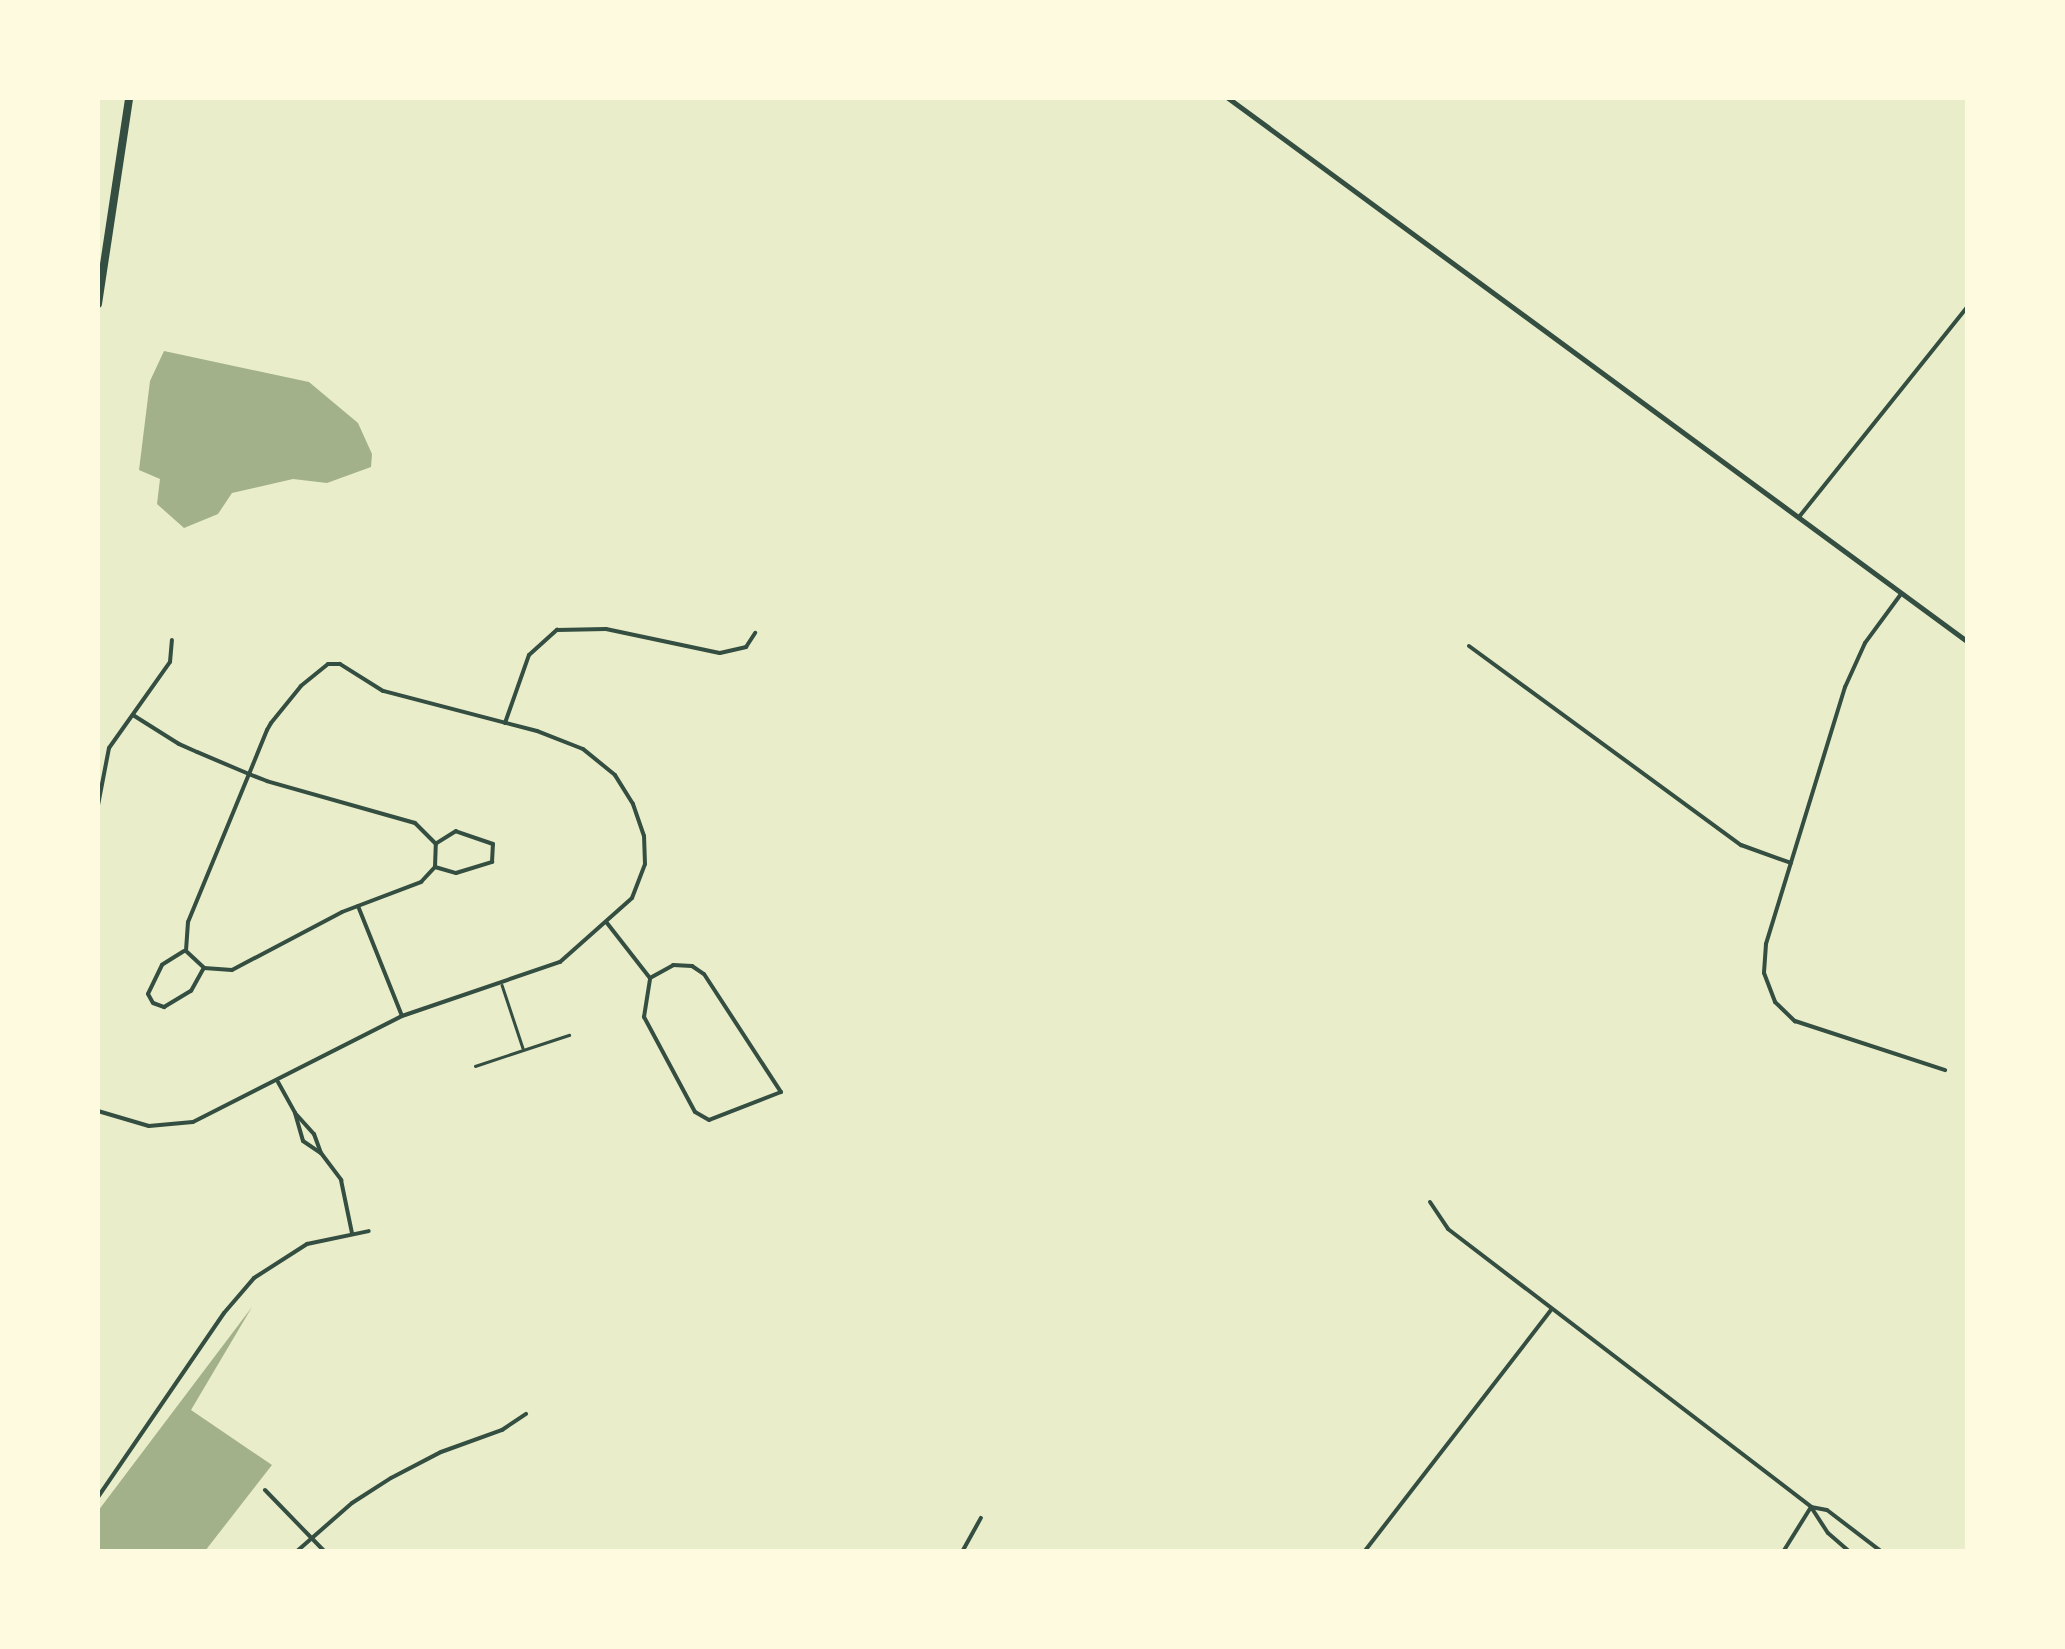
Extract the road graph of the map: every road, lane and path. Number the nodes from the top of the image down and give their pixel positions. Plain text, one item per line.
1 (129, 98) edge
2 (1228, 98) edge
3 (98, 304) edge
4 (1968, 306) edge
5 (1799, 517) junction
6 (1901, 594) junction
7 (755, 633) dead end
8 (172, 640) dead end
9 (1968, 642) edge
10 (1469, 646) dead end
11 (133, 714) junction
12 (506, 723) junction
13 (250, 774) junction
14 (98, 806) edge
15 (436, 844) junction
16 (1791, 863) junction
17 (435, 866) junction
18 (358, 906) junction
19 (607, 924) junction
20 (186, 951) junction
21 (204, 968) junction
22 (650, 978) junction
23 (501, 983) junction
24 (402, 1016) junction
25 (569, 1035) dead end
26 (524, 1050) junction
27 (475, 1066) dead end
28 (1945, 1070) dead end
29 (278, 1082) junction
30 (98, 1111) edge
31 (295, 1113) junction
32 (321, 1153) junction
33 (1430, 1202) dead end
34 (369, 1231) dead end
35 (352, 1233) junction
36 (1552, 1309) junction
37 (526, 1414) dead end
38 (266, 1490) dead end
39 (98, 1497) edge
40 (1811, 1507) junction
41 (981, 1518) dead end
42 (311, 1537) junction
43 (296, 1552) edge
44 (325, 1552) edge
45 (732, 1552) edge
46 (741, 1552) edge
47 (962, 1552) edge
48 (1364, 1552) edge
49 (1782, 1552) edge
50 (1850, 1552) edge
51 (1882, 1552) edge

1 - 3 highway
2 - 5 street
4 - 5 street
5 - 6 street
6 - 9 street
6 - 16 street
7 - 12 street
8 - 11 street
10 - 16 street
11 - 13 street
11 - 14 street
12 - 13 street
12 - 19 street
13 - 15 street
13 - 20 street
15 - 17 street
15 - 17 street
16 - 28 street
17 - 18 street
18 - 21 street
18 - 24 street
19 - 22 street
19 - 23 street
20 - 21 street
20 - 21 street
22 - 22 street
23 - 24 street
23 - 26 lane
24 - 29 street
25 - 26 lane
26 - 27 lane
29 - 30 street
29 - 31 street
31 - 32 street
31 - 32 street
32 - 35 street
33 - 36 street
34 - 35 street
35 - 39 street
36 - 40 street
36 - 48 street
37 - 42 street
38 - 42 street
40 - 49 street
40 - 50 street
40 - 51 street
41 - 47 street
42 - 43 street
42 - 44 street
45 - 46 street

